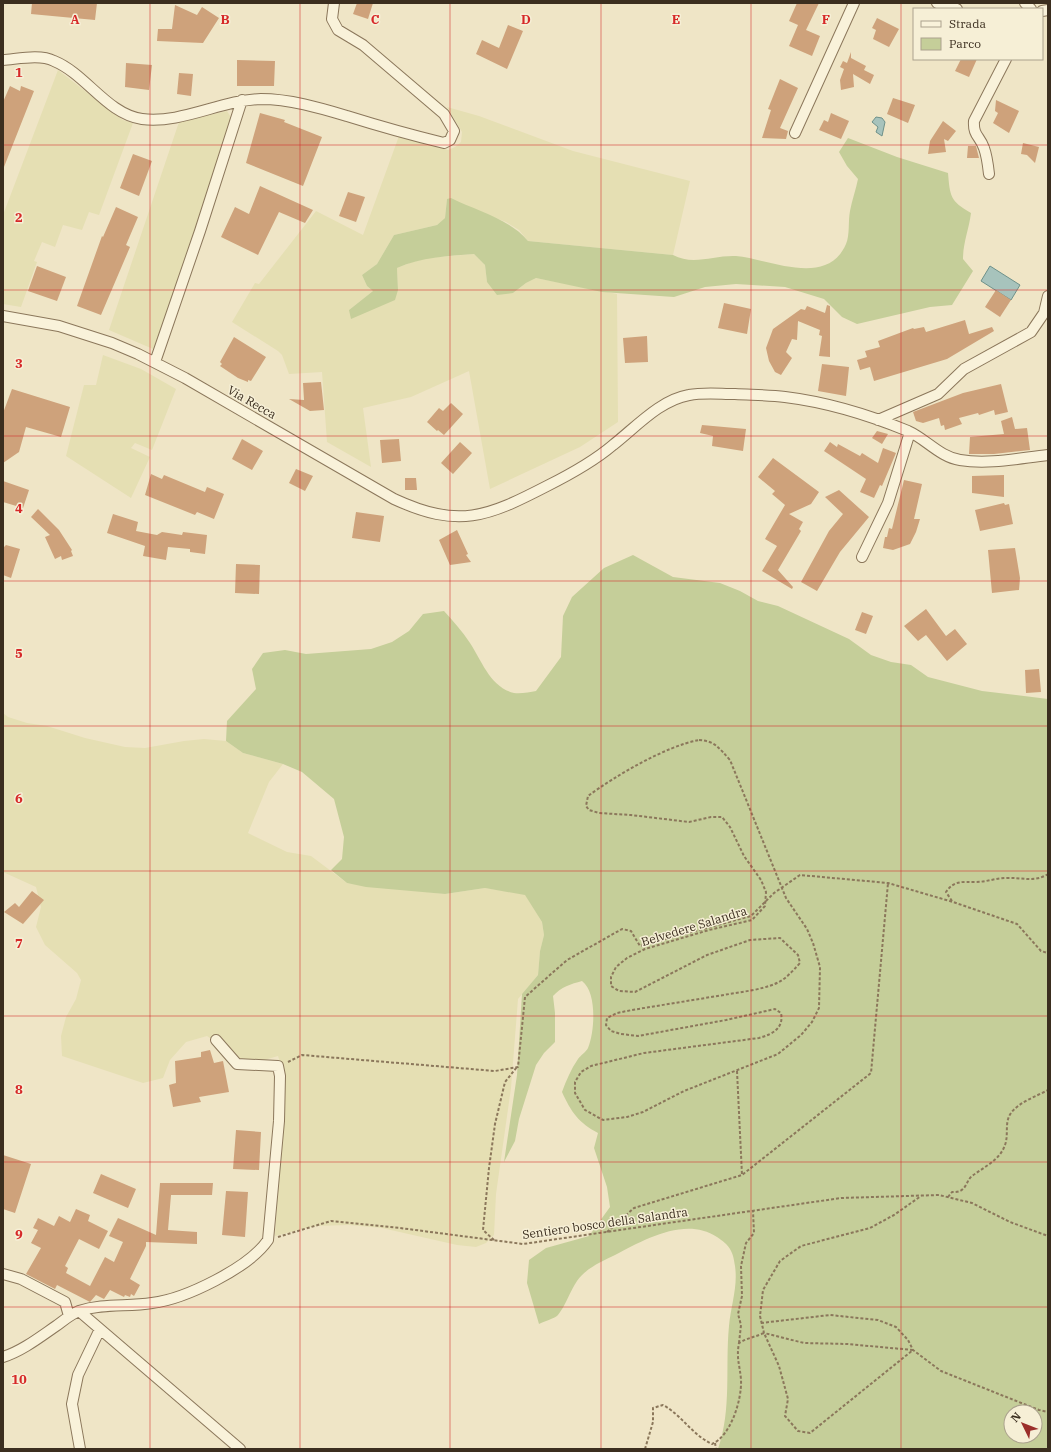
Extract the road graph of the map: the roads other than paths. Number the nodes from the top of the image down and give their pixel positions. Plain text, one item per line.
1 (334, 3) edge
2 (854, 3) edge
3 (937, 3) edge
4 (954, 8) edge
5 (3, 60) edge
6 (1005, 60) edge
7 (242, 100) junction
8 (795, 133) dead end
9 (989, 174) dead end
10 (1048, 296) edge
11 (3, 316) edge
12 (155, 362) junction
13 (878, 420) junction
14 (910, 432) junction
15 (1048, 455) edge
16 (862, 557) dead end
17 (216, 1040) dead end
18 (3, 1274) edge
19 (79, 1311) junction
20 (69, 1316) junction
21 (100, 1329) junction
22 (3, 1357) edge
23 (80, 1449) edge
24 (240, 1449) edge

1 - 7 street
2 - 8 street
3 - 4 street
5 - 7 street
6 - 9 street
7 - 12 street
10 - 13 street
11 - 12 street, Via Recca
12 - 13 street, Via Recca
13 - 14 street, Via Recca
14 - 15 street, Via Recca
14 - 16 street
17 - 19 street
18 - 20 street
19 - 20 street
19 - 21 street
20 - 22 street
21 - 23 street
21 - 24 street

